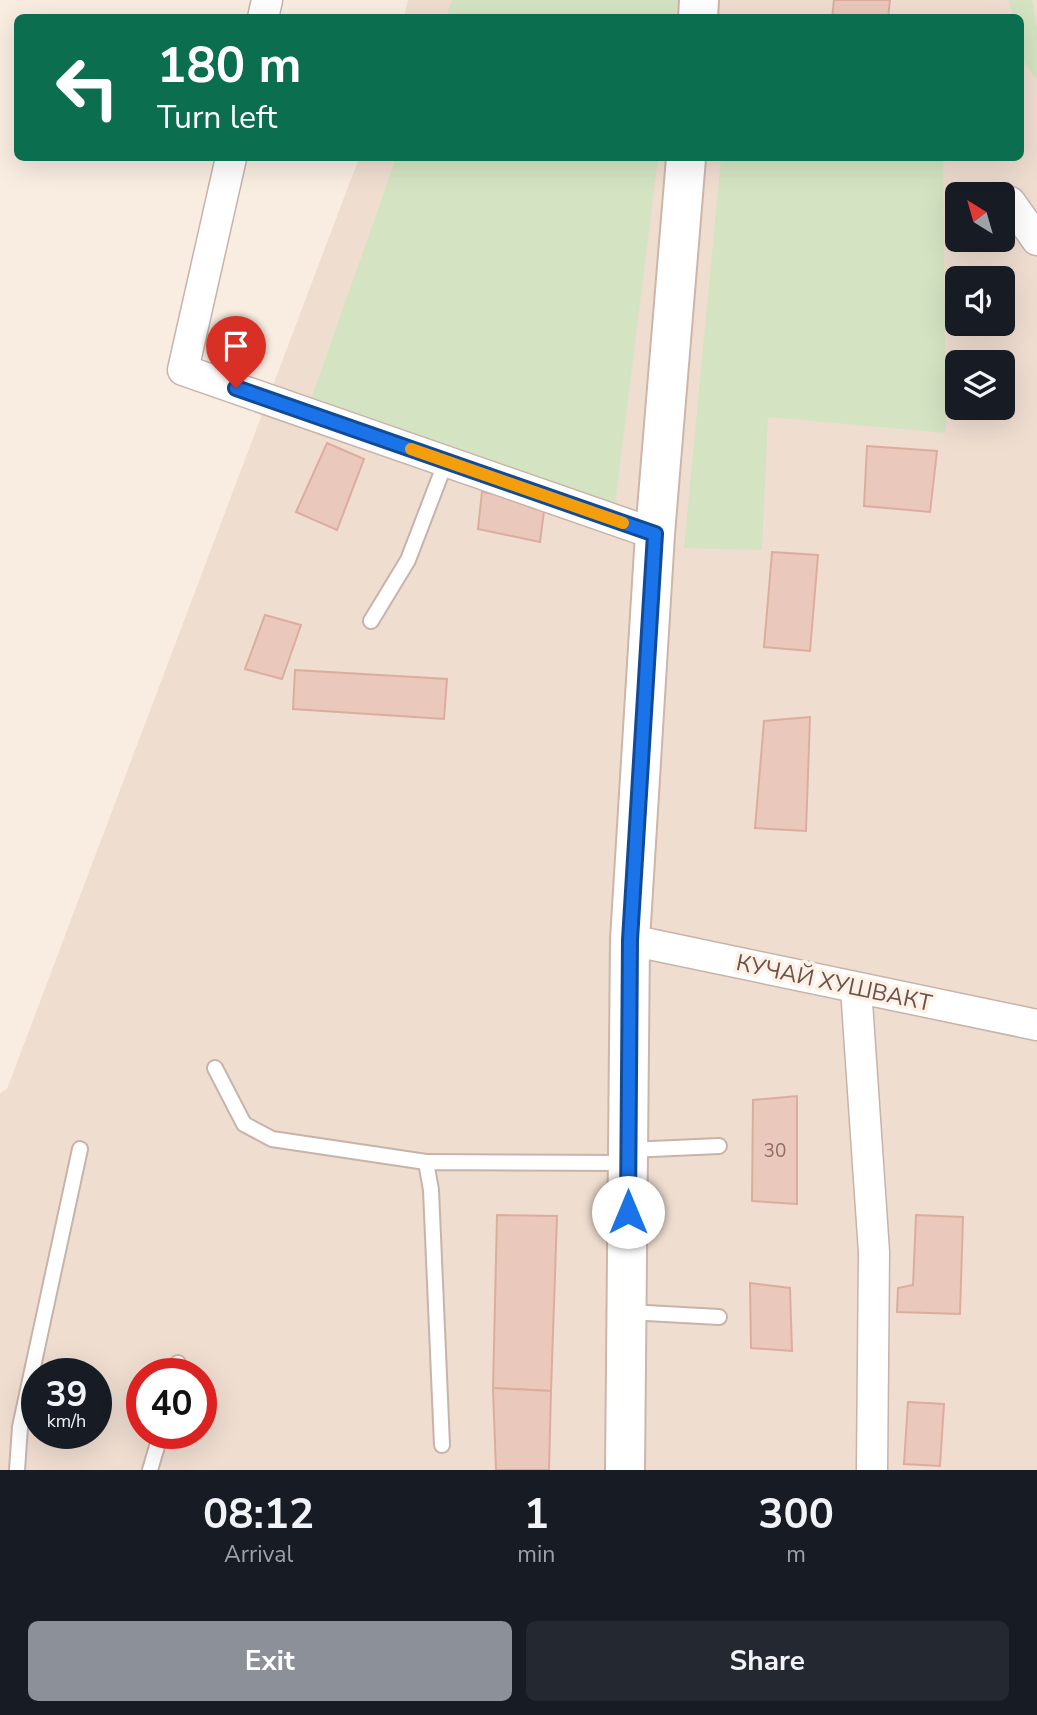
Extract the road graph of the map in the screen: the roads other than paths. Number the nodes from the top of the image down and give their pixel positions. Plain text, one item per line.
1 (230, 161) edge
2 (686, 161) edge
3 (1015, 209) edge
4 (1037, 240) edge
5 (446, 461) junction
6 (655, 534) junction
7 (371, 621) dead end
8 (630, 940) junction
9 (856, 988) junction
10 (1037, 1025) edge
11 (215, 1068) dead end
12 (719, 1146) dead end
13 (80, 1149) dead end
14 (628, 1156) junction
15 (426, 1162) junction
16 (627, 1312) junction
17 (719, 1317) dead end
18 (442, 1445) dead end
19 (156, 1449) edge
20 (17, 1470) edge
21 (150, 1470) edge
22 (625, 1470) edge
23 (872, 1470) edge

1 - 5 street
2 - 6 street
3 - 4 street
5 - 6 street
5 - 7 lane
6 - 8 street
8 - 9 street, КУЧАЙ ХУШВАКТ
8 - 14 street
9 - 10 street, КУЧАЙ ХУШВАКТ
9 - 23 street
11 - 15 lane
12 - 14 lane
13 - 20 lane
14 - 15 lane
14 - 16 street
15 - 18 lane
16 - 17 lane
16 - 22 street
19 - 21 lane

